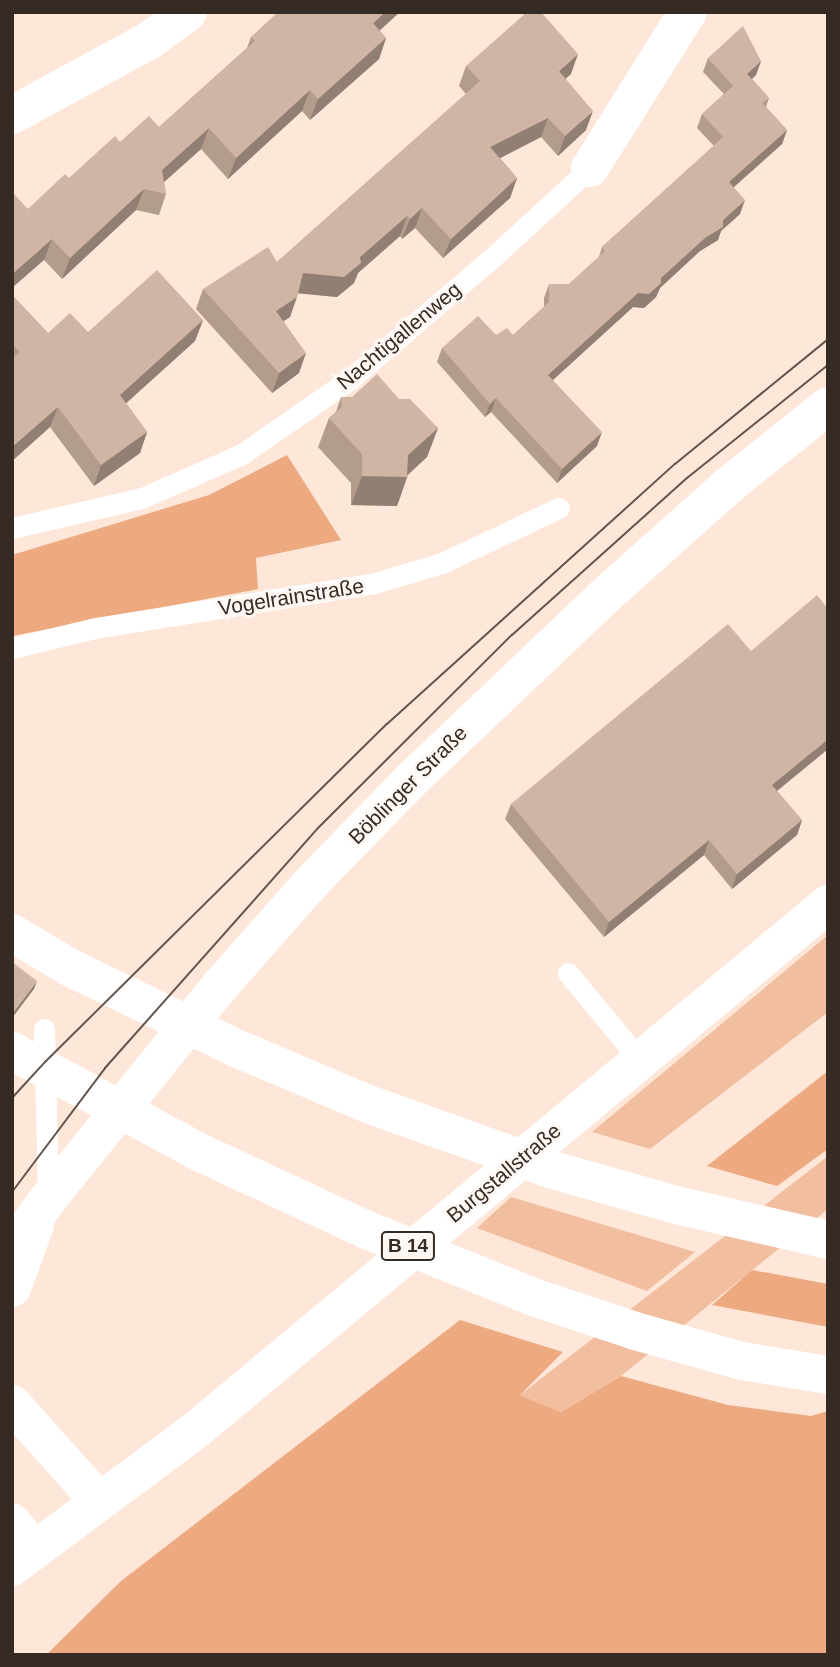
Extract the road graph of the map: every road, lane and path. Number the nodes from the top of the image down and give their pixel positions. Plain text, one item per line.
1 (188, 12) edge
2 (688, 12) edge
3 (12, 115) edge
4 (590, 168) joint
5 (828, 406) edge
6 (559, 508) dead end
7 (12, 528) edge
8 (12, 648) edge
9 (828, 904) edge
10 (12, 933) edge
11 (568, 973) dead end
12 (44, 1029) dead end
13 (12, 1051) edge
14 (639, 1059) junction
15 (44, 1206) junction
16 (828, 1240) edge
17 (12, 1248) edge
18 (12, 1288) edge
19 (828, 1376) edge
20 (12, 1404) edge
21 (99, 1501) junction
22 (19, 1546) edge

1 - 3 main road
2 - 4 main road, Nachtigallenweg
4 - 7 lane, Nachtigallenweg
5 - 15 main road, Böblinger Straße
6 - 8 lane, Vogelrainstraße
9 - 14 main road, Burgstallstraße
10 - 16 main road
11 - 14 lane
12 - 15 lane
13 - 19 main road, B 14
14 - 21 main road, Burgstallstraße
15 - 17 main road, Böblinger Straße
15 - 18 main road, Böblinger Straße
20 - 21 main road
21 - 22 main road, Burgstallstraße

